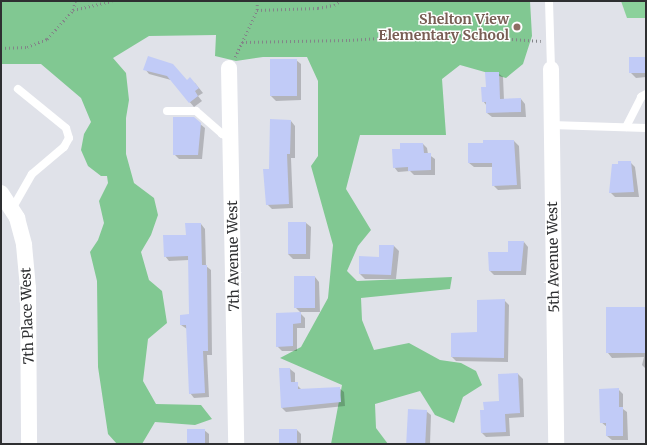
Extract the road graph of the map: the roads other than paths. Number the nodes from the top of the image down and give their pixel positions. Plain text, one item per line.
1 (549, 1) edge
2 (229, 68) road end
3 (551, 69) joint
4 (18, 89) dead end
5 (646, 94) edge
6 (166, 112) dead end
7 (551, 125) junction
8 (626, 127) junction
9 (646, 128) edge
10 (232, 138) junction
11 (1, 193) edge
12 (12, 209) junction
13 (29, 444) edge
14 (236, 444) edge
15 (556, 444) edge

1 - 3 lane
2 - 10 street, 7th Avenue West
3 - 7 street, 5th Avenue West
4 - 12 lane
5 - 8 lane
6 - 10 lane
7 - 8 lane
7 - 15 street, 5th Avenue West
8 - 9 lane
10 - 14 street, 7th Avenue West
11 - 12 street, 7th Place West
12 - 13 street, 7th Place West

